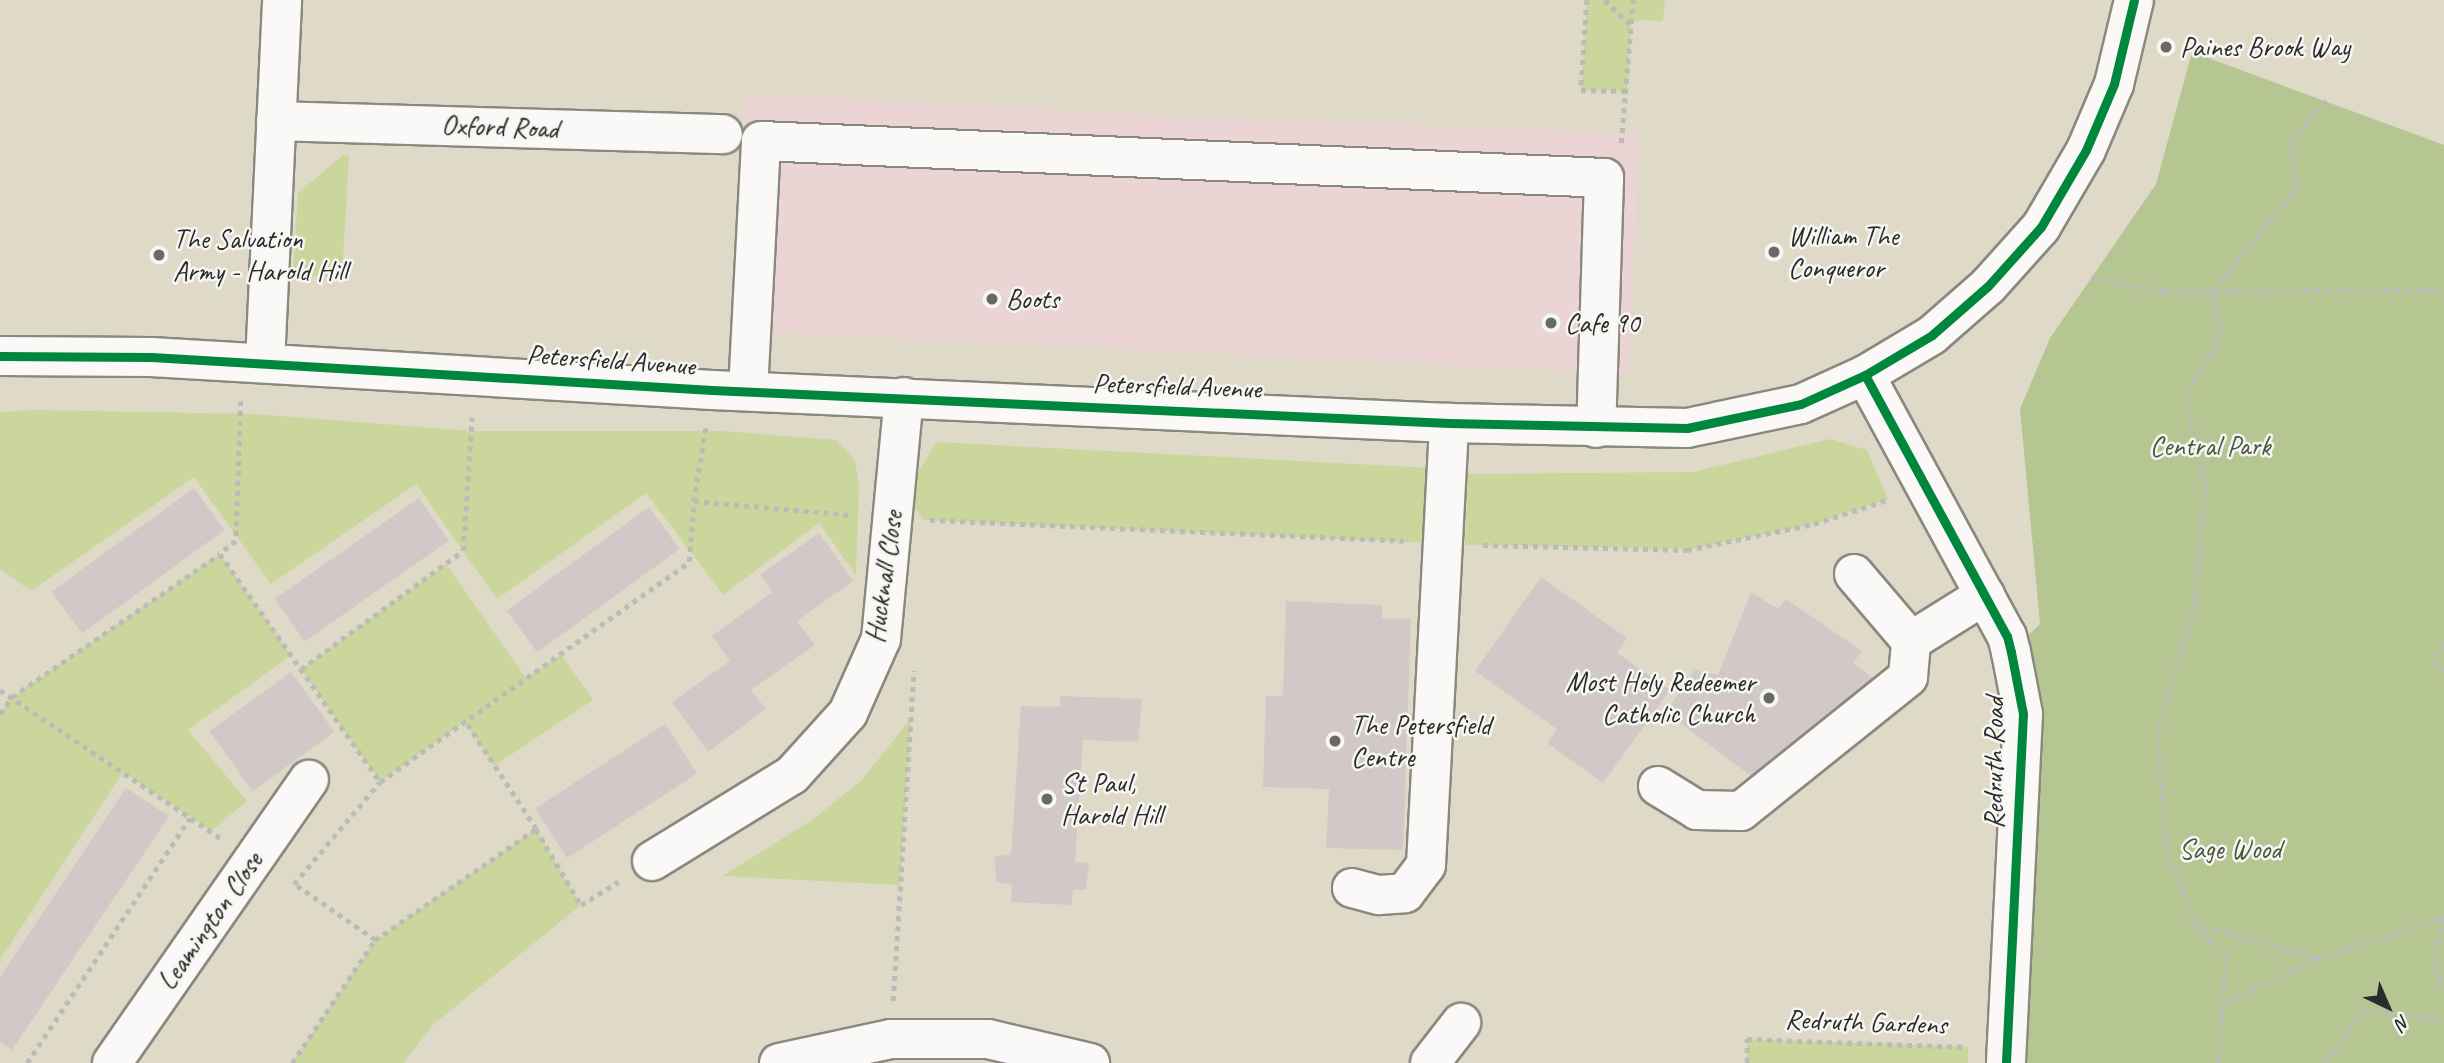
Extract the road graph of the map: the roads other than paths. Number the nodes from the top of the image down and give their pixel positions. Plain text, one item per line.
1 (282, 0) edge
2 (2134, 0) edge
3 (276, 121) junction
4 (723, 134) dead end
5 (0, 356) edge
6 (253, 362) junction
7 (1865, 375) junction
8 (730, 391) junction
9 (904, 397) junction
10 (1450, 423) junction
11 (1596, 428) junction
12 (1854, 575) dead end
13 (1985, 595) junction
14 (1912, 641) junction
15 (309, 780) dead end
16 (1658, 786) dead end
17 (652, 861) road end
18 (1352, 888) dead end
19 (1461, 1023) dead end
20 (2007, 1056) edge
21 (112, 1063) edge
22 (779, 1063) edge
23 (1090, 1063) edge
24 (1430, 1063) edge

1 - 3 street
2 - 7 street, Petersfield Avenue
3 - 4 street, Oxford Road
3 - 6 street
5 - 6 street, Petersfield Avenue
6 - 8 street, Petersfield Avenue
7 - 11 street, Petersfield Avenue
7 - 13 street, Redruth Road
8 - 9 street, Petersfield Avenue
8 - 11 street
9 - 10 street, Petersfield Avenue
9 - 17 street, Hucknall Close
10 - 11 street, Petersfield Avenue
10 - 18 street
12 - 14 street
13 - 14 street
13 - 20 street, Redruth Road
14 - 16 street
15 - 21 street, Leamington Close
19 - 24 street
22 - 23 street

